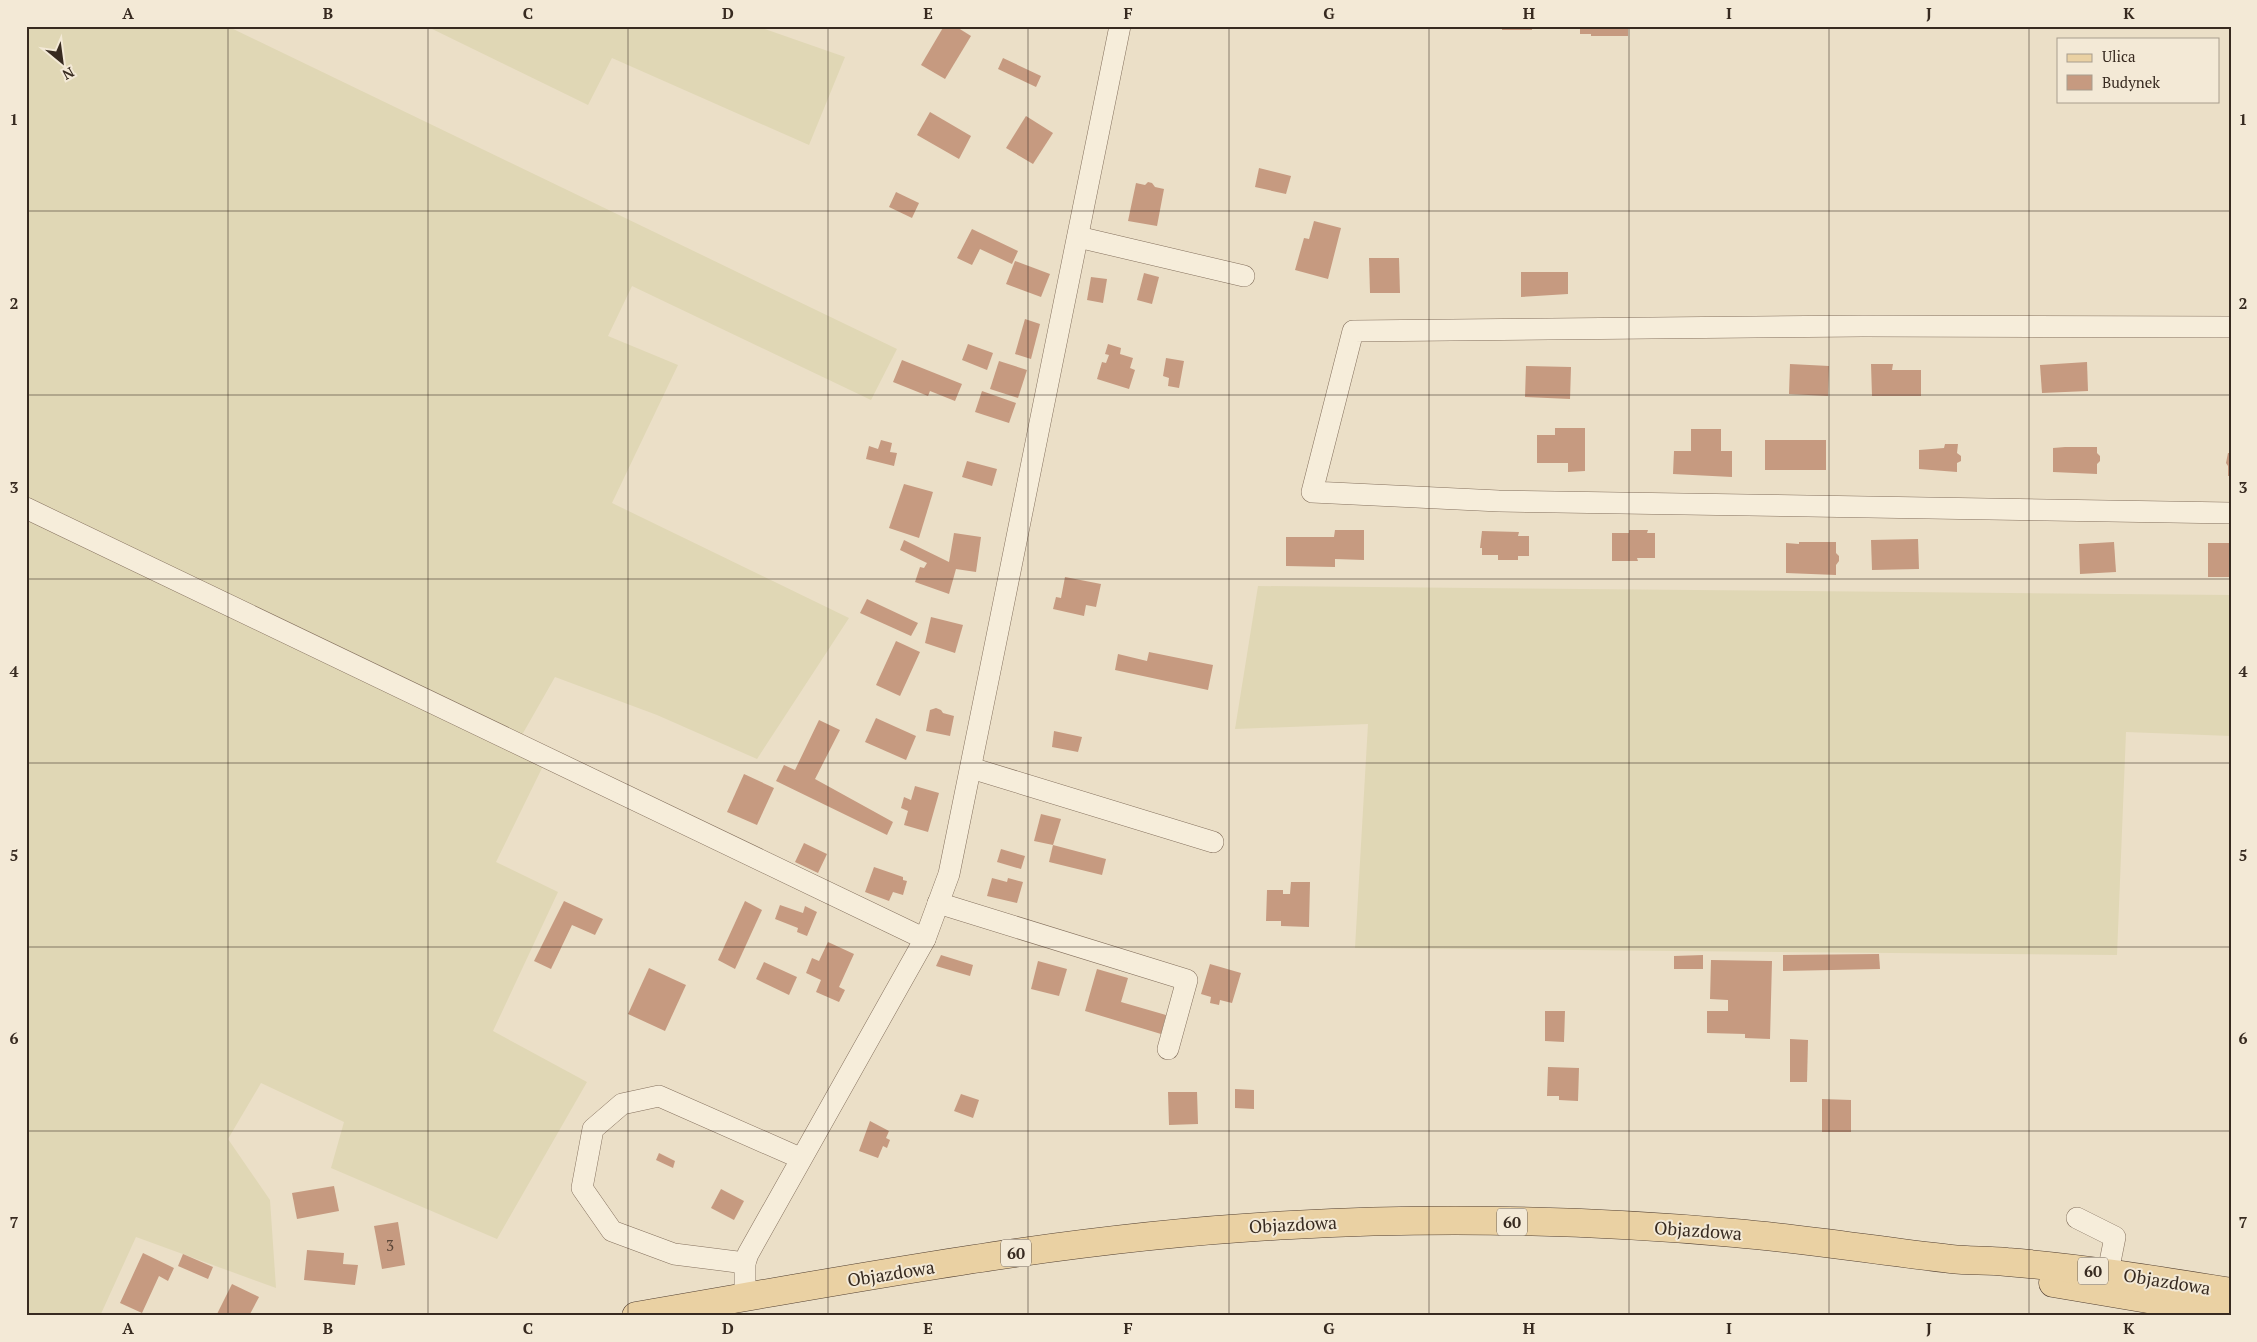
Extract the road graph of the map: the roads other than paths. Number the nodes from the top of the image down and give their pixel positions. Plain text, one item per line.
1 (1120, 26) edge
2 (1078, 237) junction
3 (1244, 276) dead end
4 (2231, 327) edge
5 (26, 508) edge
6 (2231, 513) edge
7 (971, 768) junction
8 (1213, 842) dead end
9 (938, 903) junction
10 (925, 939) junction
11 (1168, 1049) dead end
12 (800, 1158) junction
13 (2077, 1218) dead end
14 (1955, 1260) junction
15 (745, 1263) junction
16 (2108, 1272) junction
17 (2231, 1292) edge
18 (745, 1298) junction
19 (2231, 1313) edge
20 (636, 1316) edge

1 - 2 street
2 - 3 street
2 - 7 street
4 - 6 street
5 - 10 street
7 - 8 street
7 - 9 street
9 - 10 street
9 - 11 street
10 - 12 street
12 - 15 street
12 - 15 street
13 - 16 street
14 - 16 main road, Objazdowa / 60
14 - 18 main road, Objazdowa / 60
14 - 19 main road, Objazdowa / 60
15 - 18 street
16 - 17 main road, Objazdowa / 60
18 - 20 main road, Objazdowa / 60

